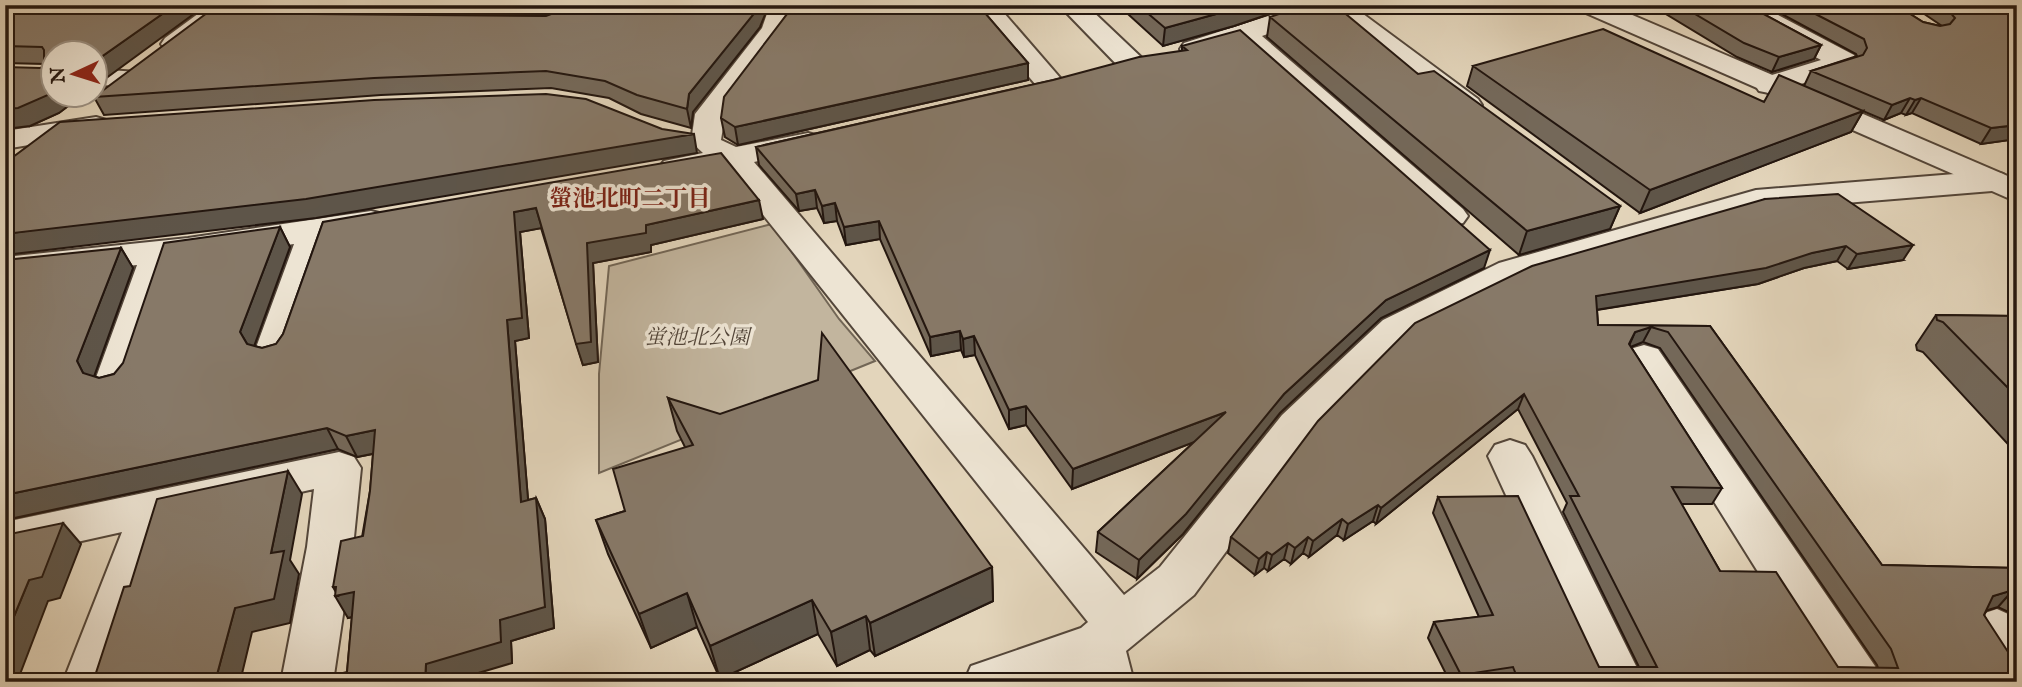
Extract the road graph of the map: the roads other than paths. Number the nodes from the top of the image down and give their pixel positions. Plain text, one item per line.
1 (782, 5) edge
2 (984, 5) edge
3 (1071, 5) edge
4 (1327, 5) edge
5 (1335, 5) edge
6 (1588, 5) edge
7 (1742, 5) edge
8 (227, 15) edge
9 (1244, 34) junction
10 (1154, 60) junction
11 (144, 66) junction
12 (108, 74) edge
13 (1769, 85) junction
14 (1487, 119) edge
15 (121, 125) edge
16 (66, 129) junction
17 (840, 134) edge
18 (666, 135) edge
19 (720, 150) junction
20 (10, 153) edge
21 (653, 172) edge
22 (2008, 188) edge
23 (397, 216) edge
24 (316, 231) junction
25 (159, 251) junction
26 (1492, 253) junction
27 (5, 268) edge
28 (273, 353) edge
29 (1644, 358) dead end
30 (114, 383) edge
31 (1510, 456) dead end
32 (154, 507) junction
33 (5, 540) edge
34 (1109, 650) edge
35 (89, 682) edge
36 (307, 682) edge
37 (990, 682) edge
38 (1618, 682) edge
39 (1856, 682) edge

1 - 19 street
2 - 10 street
3 - 10 street
4 - 9 street
5 - 14 street
6 - 13 street
7 - 13 street
8 - 11 street
9 - 10 street
9 - 26 street
11 - 12 street
11 - 16 street
13 - 22 street
15 - 16 street
16 - 20 street
17 - 19 street
18 - 19 street
19 - 21 street
19 - 34 street
22 - 26 street
23 - 24 street
24 - 25 street
24 - 28 street
25 - 27 street
25 - 30 street
26 - 34 street
29 - 39 street
31 - 38 street
32 - 33 street
32 - 35 street
32 - 36 street
34 - 37 street

